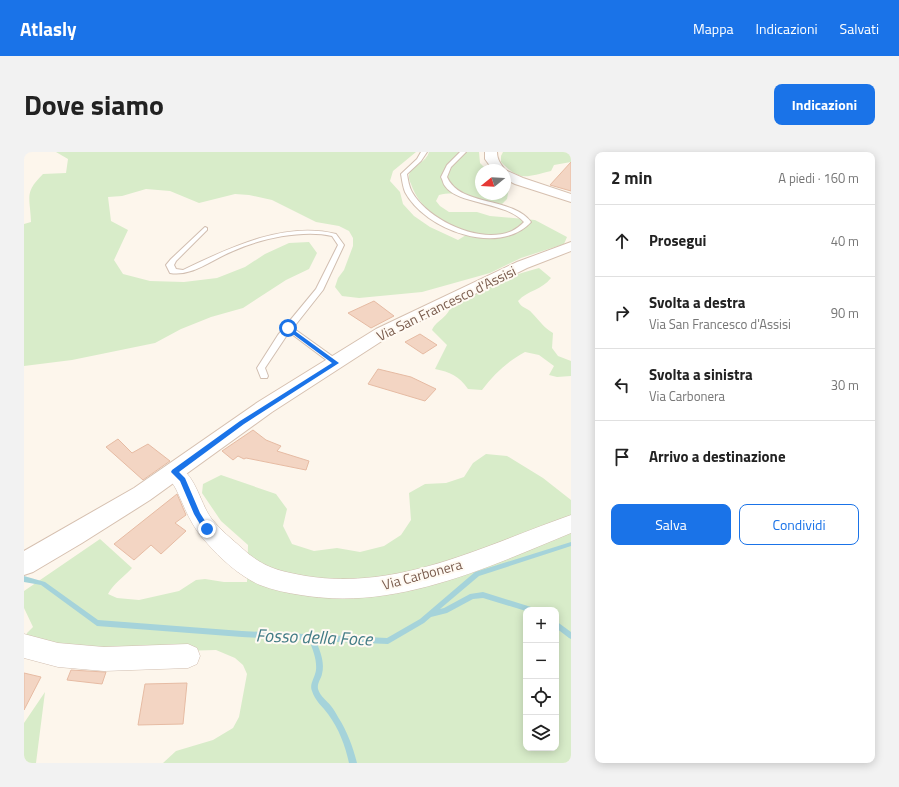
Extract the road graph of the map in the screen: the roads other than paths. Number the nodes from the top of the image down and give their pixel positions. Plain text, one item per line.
1 (424, 152) edge
2 (463, 152) edge
3 (491, 152) edge
4 (495, 164) edge
5 (511, 177) edge
6 (571, 198) edge
7 (206, 229) dead end
8 (571, 246) edge
9 (288, 328) junction
10 (336, 363) junction
11 (264, 376) dead end
12 (174, 472) junction
13 (571, 524) edge
14 (24, 564) edge
15 (24, 646) edge
16 (188, 656) dead end

1 - 2 lane
3 - 4 main road
5 - 6 main road
7 - 9 lane
8 - 10 main road, Via San Francesco d'Assisi
9 - 10 lane
9 - 11 lane
10 - 12 main road, Via San Francesco d'Assisi
12 - 13 street, Via Carbonera
12 - 14 main road, Via San Francesco d'Assisi
15 - 16 street

